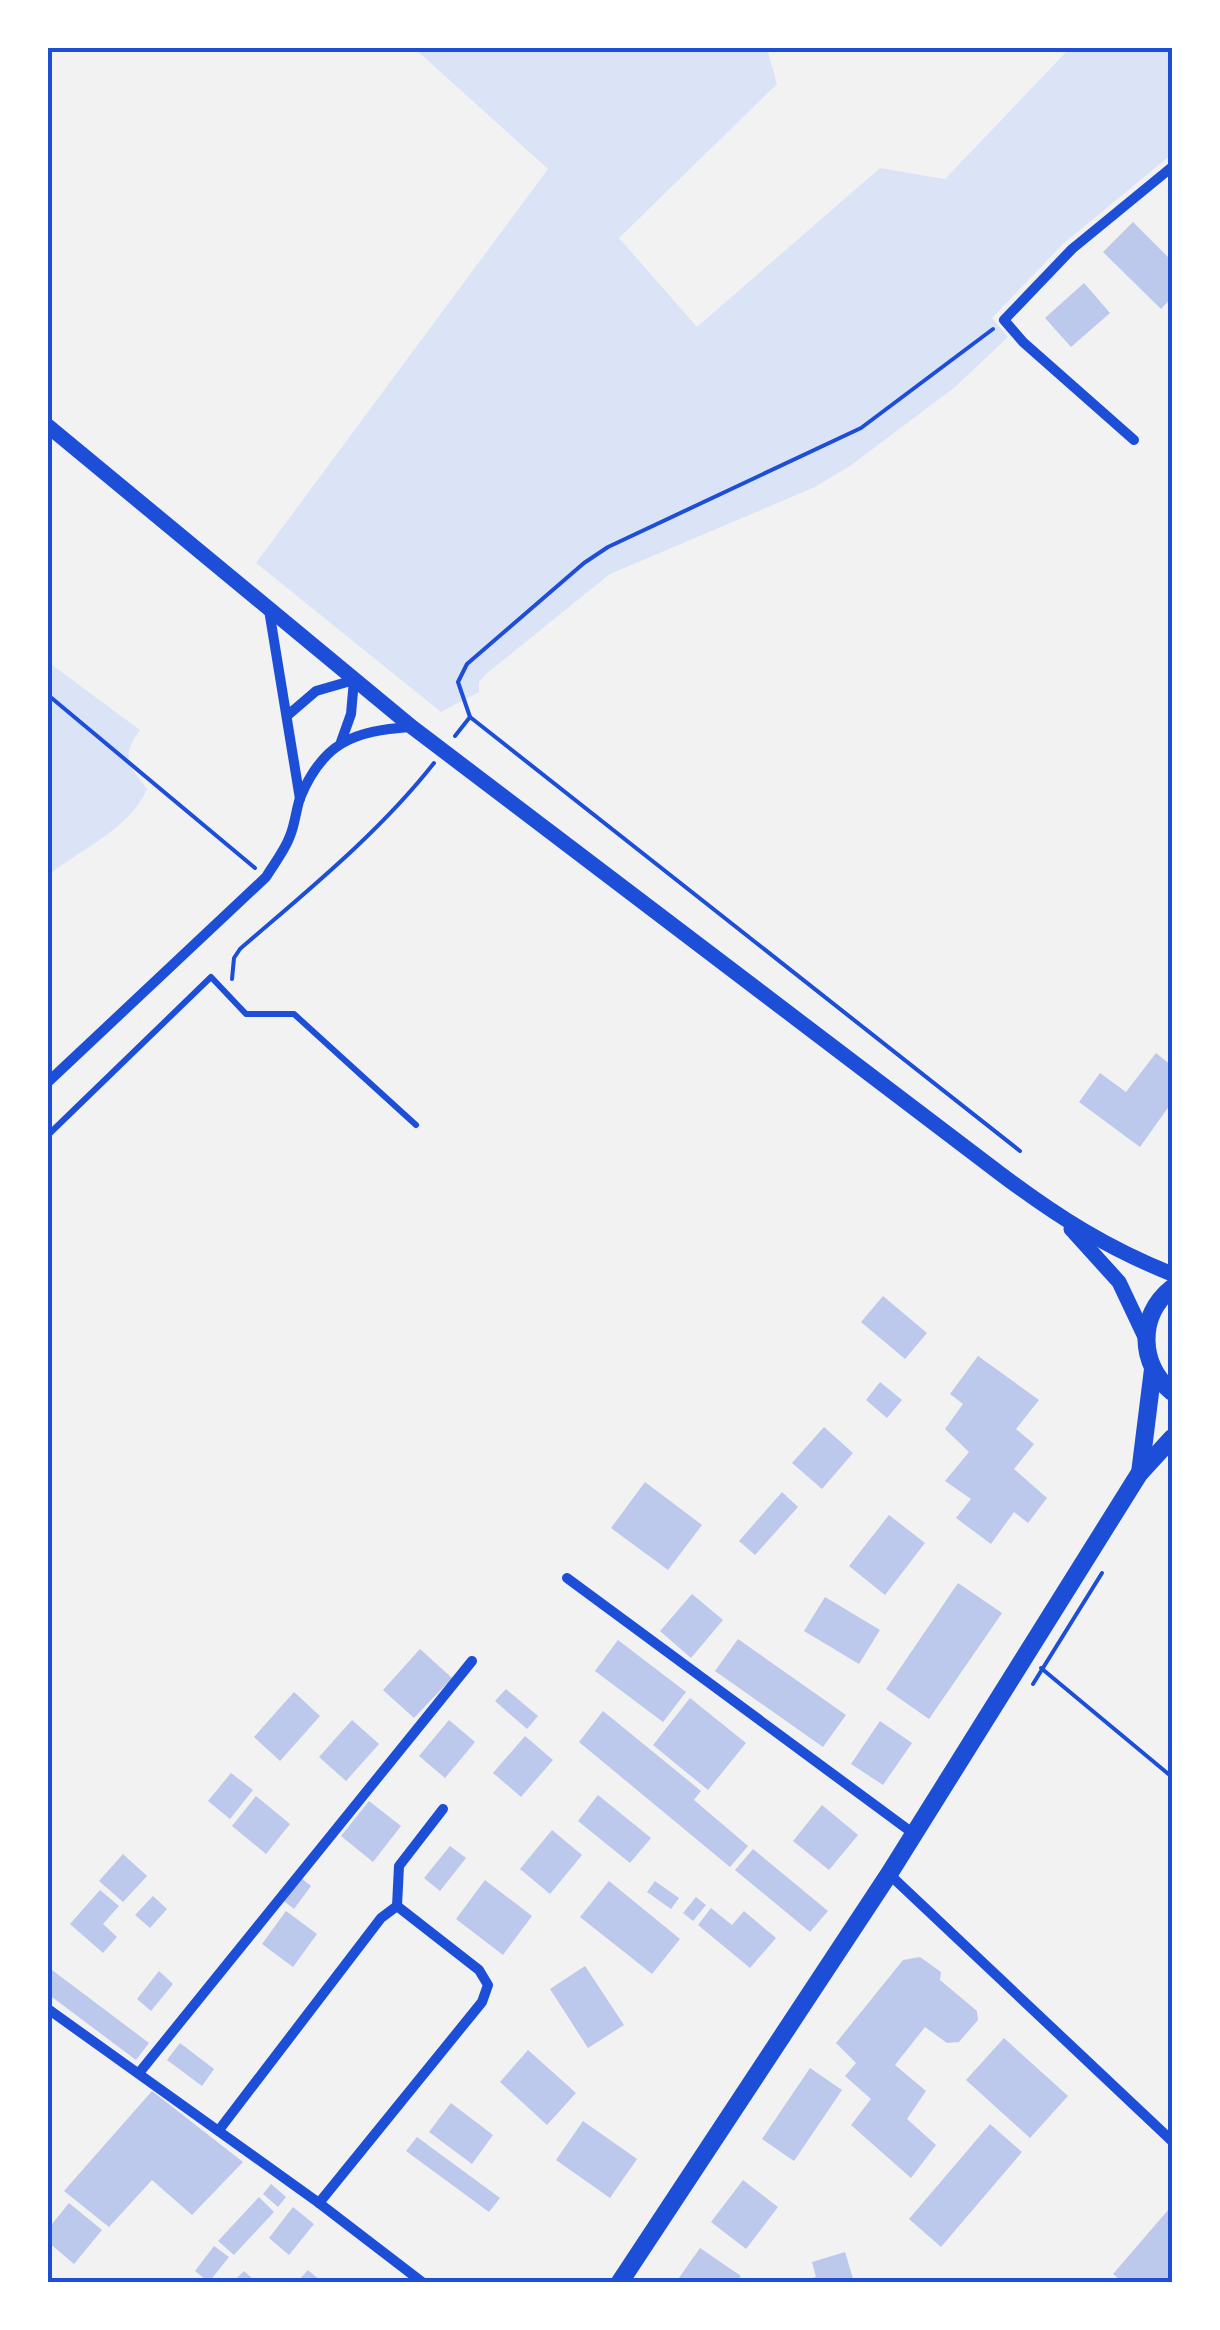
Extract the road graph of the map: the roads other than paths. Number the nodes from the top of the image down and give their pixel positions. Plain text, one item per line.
1 (1172, 167) edge
2 (48, 426) edge
3 (1134, 440) dead end
4 (268, 609) junction
5 (354, 680) junction
6 (288, 714) junction
7 (412, 726) junction
8 (341, 742) junction
9 (300, 799) junction
10 (48, 1082) edge
11 (416, 1125) dead end
12 (48, 1136) edge
13 (1065, 1222) junction
14 (1172, 1274) edge
15 (1172, 1288) edge
16 (1146, 1339) junction
17 (1152, 1369) junction
18 (1172, 1392) edge
19 (1172, 1438) edge
20 (1140, 1474) junction
21 (567, 1578) dead end
22 (472, 1661) dead end
23 (443, 1809) dead end
24 (914, 1834) junction
25 (890, 1874) junction
26 (397, 1906) junction
27 (48, 2009) edge
28 (139, 2074) junction
29 (219, 2130) junction
30 (1172, 2141) edge
31 (319, 2203) junction
32 (422, 2282) edge
33 (620, 2282) edge

1 - 3 street
2 - 4 street
4 - 5 street
4 - 6 street
5 - 6 street
5 - 7 street
5 - 8 street
6 - 9 street
7 - 8 street
7 - 13 street
8 - 9 street
9 - 10 street
11 - 12 lane
13 - 14 street
13 - 16 street
15 - 16 main road
16 - 17 main road
17 - 18 main road
17 - 20 main road
19 - 20 main road
20 - 24 main road
21 - 24 street
22 - 28 street
23 - 26 street
24 - 25 main road
25 - 30 street
25 - 33 main road
26 - 29 street
26 - 31 street
27 - 28 street
28 - 29 street
29 - 31 street
31 - 32 street

